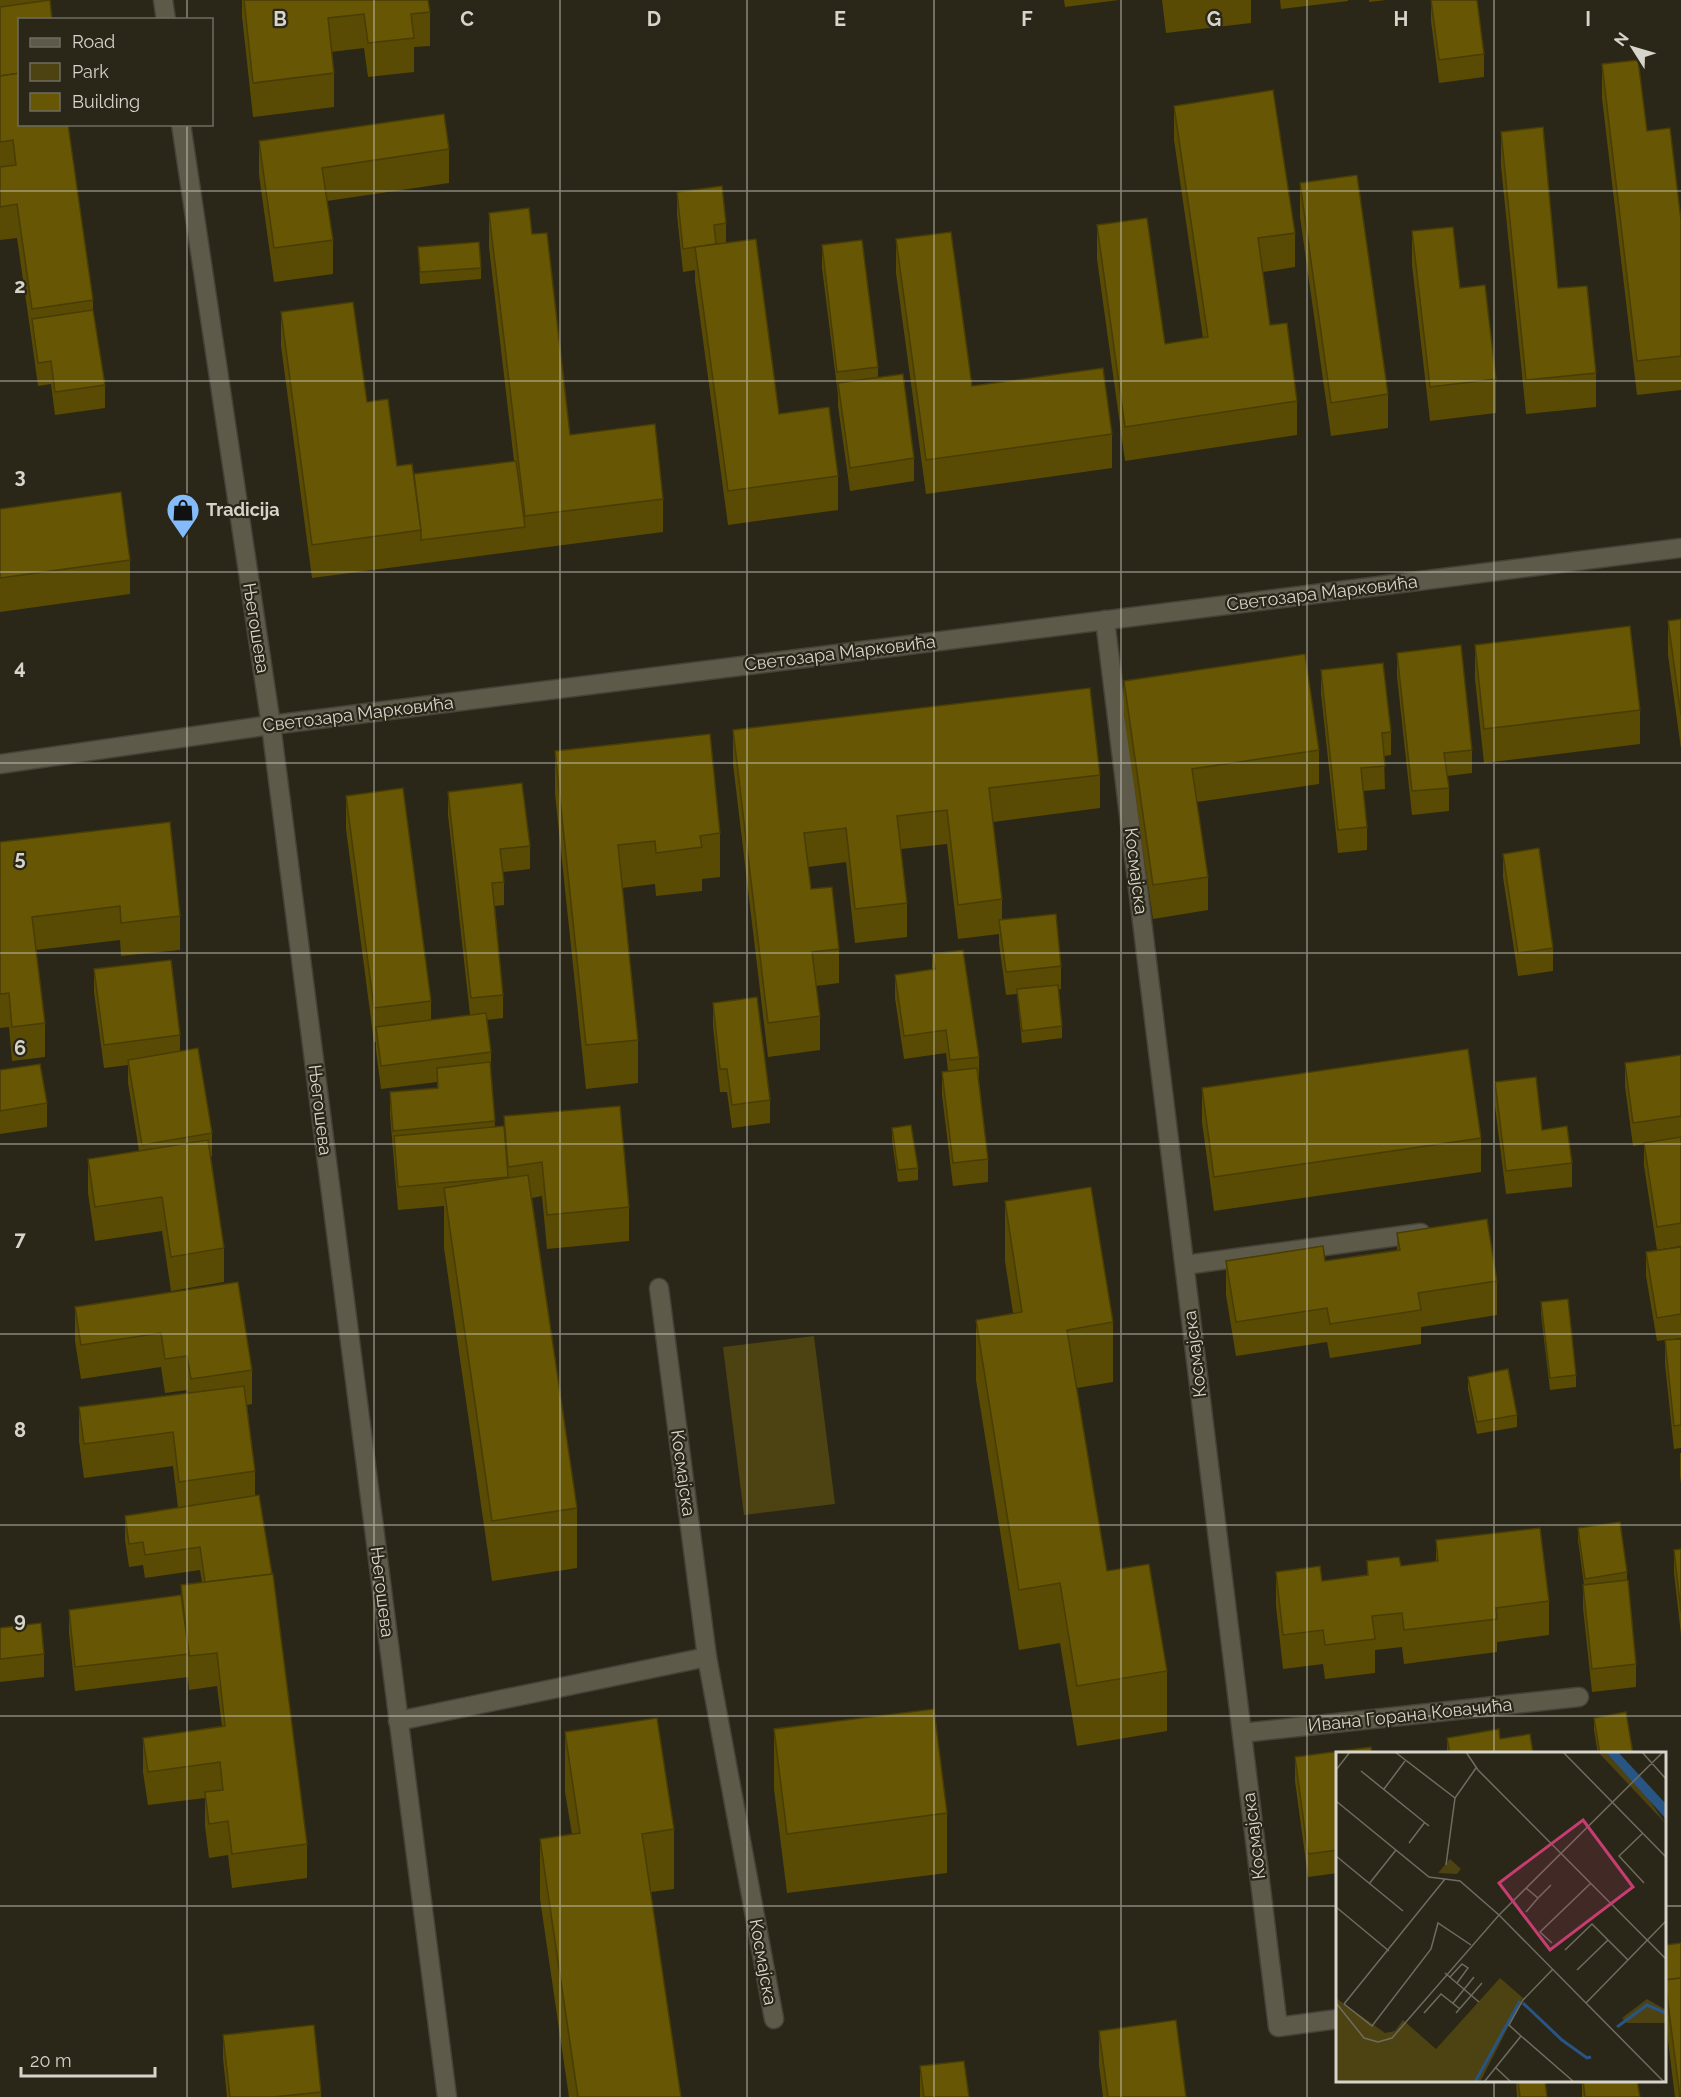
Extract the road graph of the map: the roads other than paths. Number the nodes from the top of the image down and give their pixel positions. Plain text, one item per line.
1 (163, 0) edge
2 (166, 18) edge
3 (181, 126) edge
4 (1681, 548) edge
5 (1105, 620) junction
6 (271, 725) junction
7 (0, 764) edge
8 (1431, 1232) edge
9 (1185, 1265) junction
10 (658, 1288) dead end
11 (707, 1657) junction
12 (1579, 1697) dead end
13 (398, 1721) junction
14 (1242, 1733) junction
15 (774, 2019) dead end
16 (1336, 2019) edge
17 (447, 2097) edge

1 - 2 street
3 - 6 street, Његошева
4 - 5 street, Светозара Марковића
5 - 6 street, Светозара Марковића
5 - 9 street, Космајска
6 - 7 street, Светозара Марковића
6 - 13 street, Његошева
8 - 9 street
9 - 14 street, Космајска
10 - 11 street, Космајска
11 - 13 street
11 - 15 street, Космајска
12 - 14 street, Ивана Горана Ковачића
13 - 17 street, Његошева
14 - 16 street, Космајска

